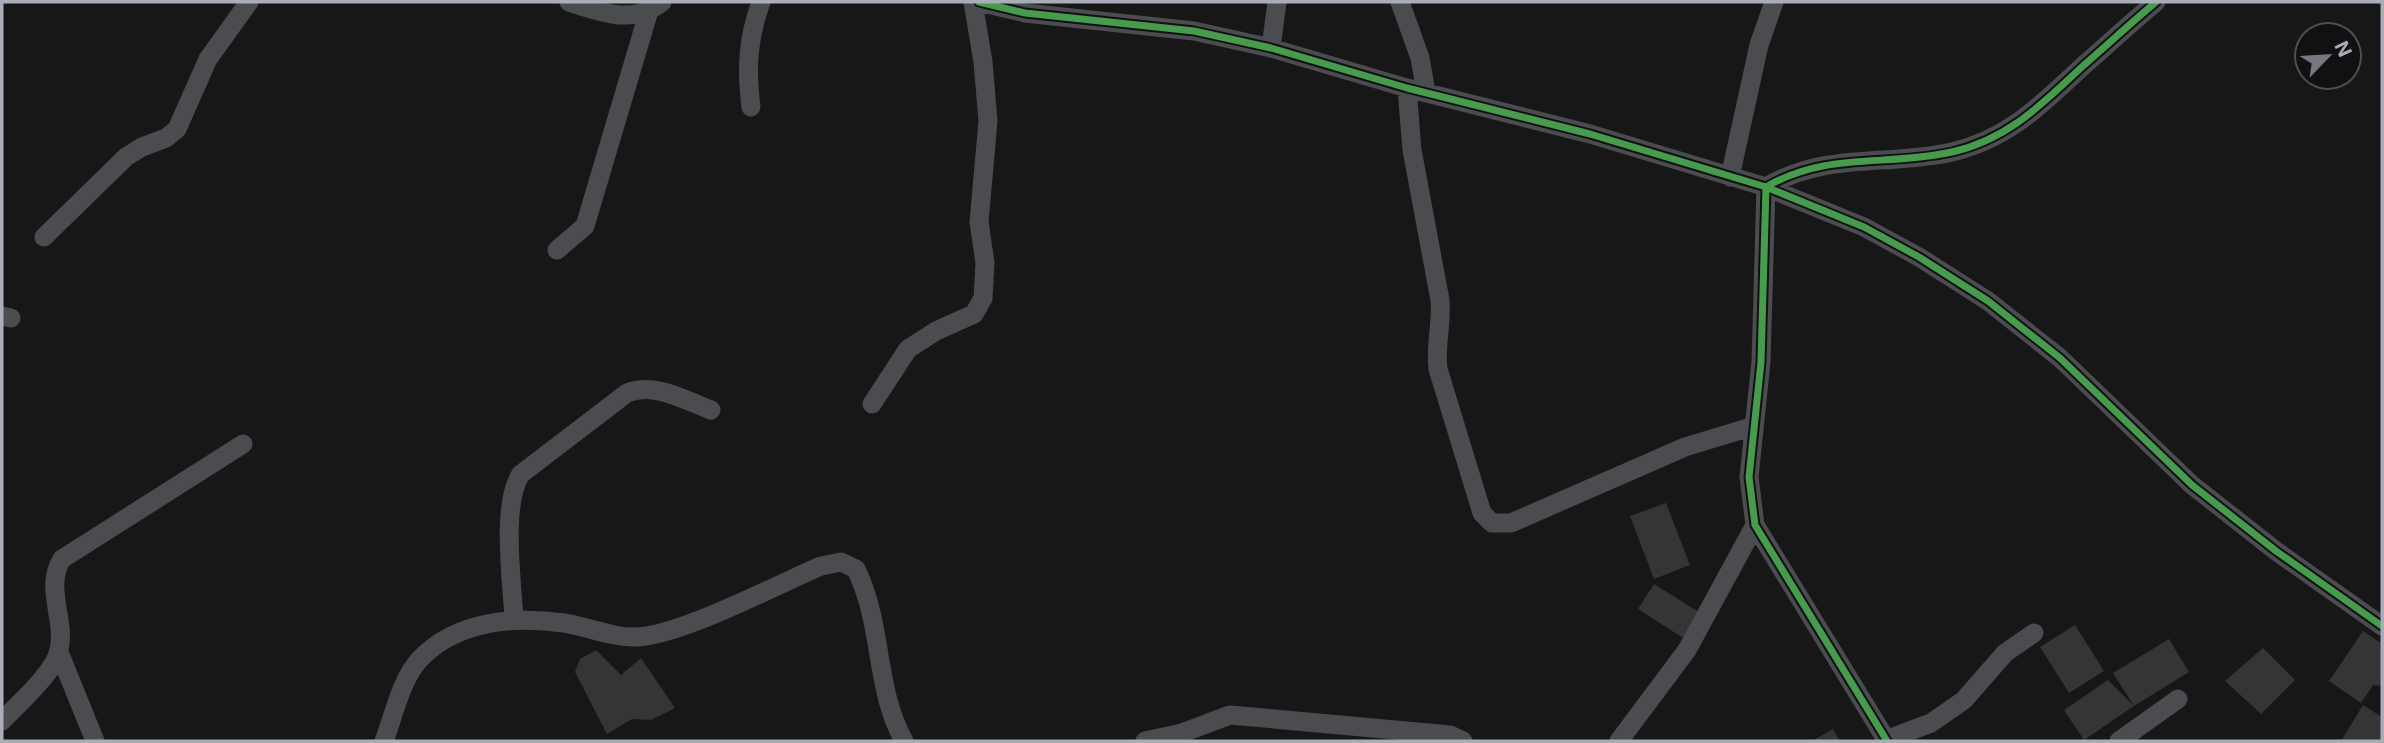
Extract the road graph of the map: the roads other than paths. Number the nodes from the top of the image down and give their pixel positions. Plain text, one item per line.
1 (249, 2) edge
2 (569, 2) edge
3 (761, 2) edge
4 (973, 2) edge
5 (979, 2) edge
6 (1278, 2) edge
7 (1400, 2) edge
8 (1774, 2) edge
9 (2156, 2) edge
10 (655, 8) edge
11 (1271, 48) junction
12 (1416, 90) junction
13 (751, 107) dead end
14 (1730, 177) junction
15 (1766, 187) junction
16 (44, 237) dead end
17 (557, 250) dead end
18 (872, 404) dead end
19 (711, 410) dead end
20 (1754, 426) junction
21 (243, 444) dead end
22 (1755, 526) junction
23 (514, 618) junction
24 (2382, 626) edge
25 (2034, 633) dead end
26 (59, 652) junction
27 (2178, 699) dead end
28 (2, 721) edge
29 (95, 741) edge
30 (384, 741) edge
31 (904, 741) edge
32 (1145, 741) edge
33 (1463, 741) edge
34 (1619, 741) edge
35 (1887, 741) edge
36 (2119, 741) edge

1 - 16 street
2 - 10 street
3 - 13 street
4 - 18 street
5 - 11 street
6 - 11 street
7 - 12 street
8 - 14 street
9 - 15 street
10 - 17 street
11 - 12 street
12 - 14 street
12 - 20 street
14 - 15 street
15 - 20 street
15 - 24 street
19 - 23 street
20 - 22 street
21 - 26 street
22 - 34 street
22 - 35 street
23 - 30 street
23 - 31 street
25 - 35 street
26 - 28 street
26 - 29 street
27 - 36 street
32 - 33 street

